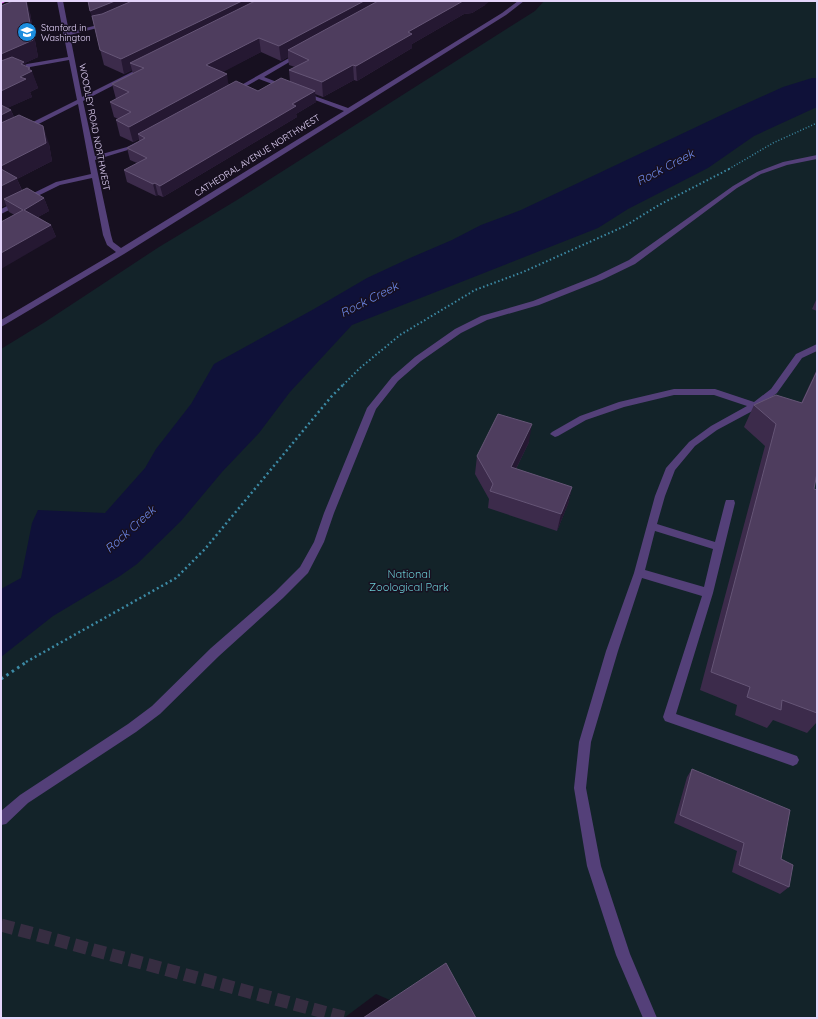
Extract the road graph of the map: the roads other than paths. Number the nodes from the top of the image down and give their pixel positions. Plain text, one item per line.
1 (4, 1) edge
2 (60, 1) edge
3 (522, 1) edge
4 (1, 2) edge
5 (113, 22) edge
6 (68, 34) junction
7 (306, 51) edge
8 (72, 58) junction
9 (148, 66) edge
10 (259, 77) junction
11 (1, 78) edge
12 (225, 95) edge
13 (80, 101) junction
14 (348, 110) junction
15 (143, 140) edge
16 (1, 141) edge
17 (817, 157) edge
18 (92, 159) junction
19 (95, 175) junction
20 (1, 212) edge
21 (121, 252) junction
22 (1, 324) edge
23 (817, 347) edge
24 (755, 406) junction
25 (555, 434) dead end
26 (730, 503) dead end
27 (651, 526) junction
28 (719, 547) junction
29 (638, 573) junction
30 (708, 593) junction
31 (793, 760) dead end
32 (1, 819) edge
33 (650, 1018) edge

1 - 4 main road
2 - 6 street, WOODLEY ROAD NORTHWEST
3 - 14 street, CATHEDRAL AVENUE NORTHWEST
5 - 6 street
6 - 8 street, WOODLEY ROAD NORTHWEST
7 - 10 street
8 - 11 street
8 - 13 street, WOODLEY ROAD NORTHWEST
9 - 13 street
10 - 12 street
10 - 14 street
13 - 16 street
13 - 18 street, WOODLEY ROAD NORTHWEST
14 - 21 street, CATHEDRAL AVENUE NORTHWEST
15 - 18 street
17 - 32 street
18 - 19 street, WOODLEY ROAD NORTHWEST
19 - 20 street
19 - 21 street, WOODLEY ROAD NORTHWEST
21 - 22 street, CATHEDRAL AVENUE NORTHWEST
23 - 24 street
24 - 25 street
24 - 27 street
26 - 28 street
27 - 28 street
27 - 29 street
28 - 30 street
29 - 30 street
29 - 33 street
30 - 31 street

